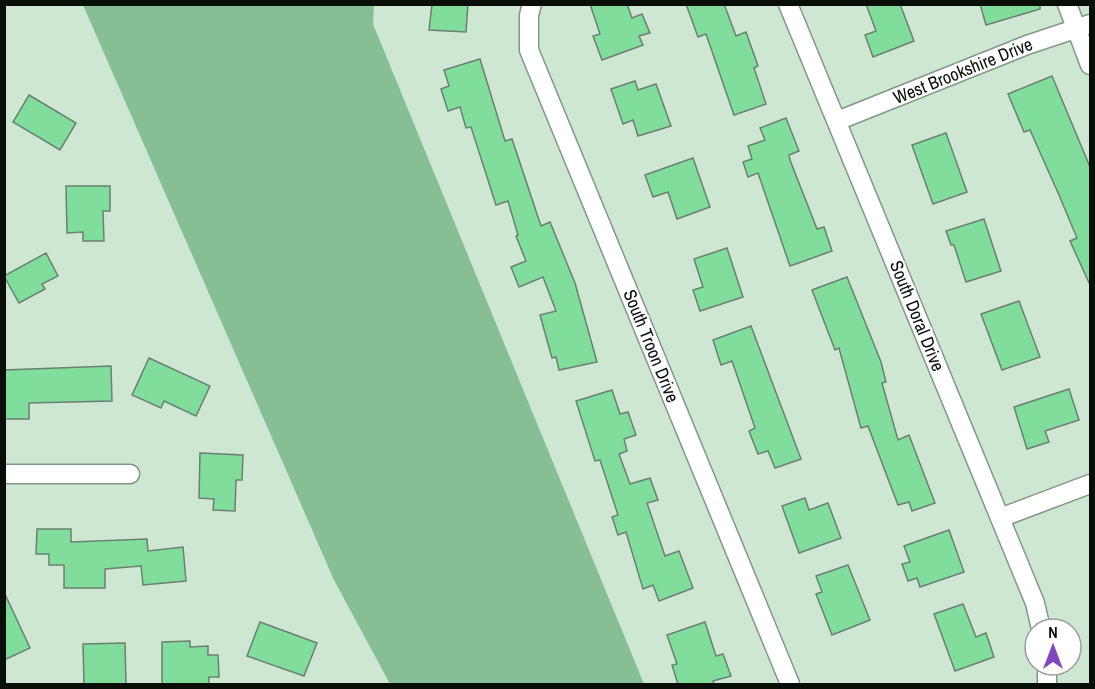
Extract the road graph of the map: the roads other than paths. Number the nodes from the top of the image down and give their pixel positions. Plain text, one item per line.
1 (532, 4) edge
2 (788, 4) edge
3 (1067, 4) edge
4 (1083, 27) edge
5 (1090, 65) edge
6 (837, 121) junction
7 (4, 474) edge
8 (130, 474) dead end
9 (1090, 484) edge
10 (1000, 518) junction
11 (1038, 617) edge
12 (790, 684) edge

1 - 12 street, South Troon Drive
2 - 6 street, South Doral Drive
3 - 4 street
4 - 5 street
4 - 6 street, West Brookshire Drive
6 - 10 street, South Doral Drive
7 - 8 street
9 - 10 street
10 - 11 street, South Doral Drive

